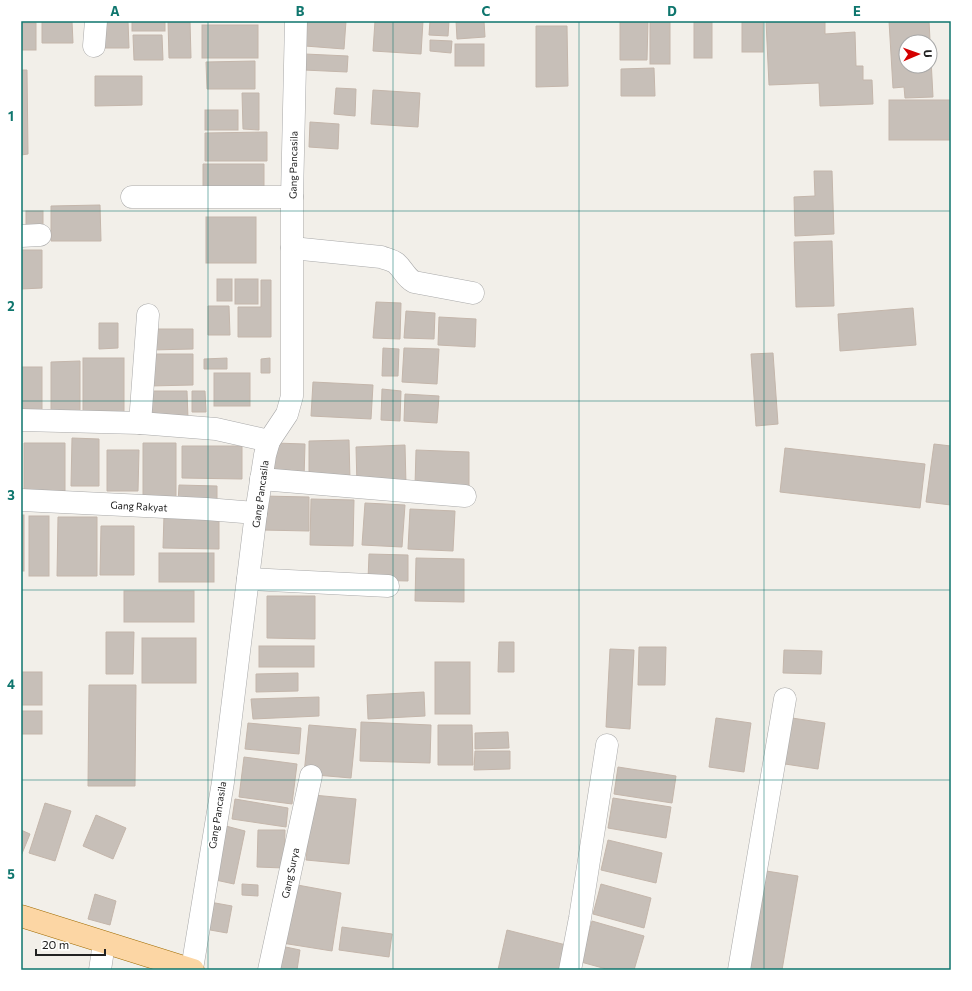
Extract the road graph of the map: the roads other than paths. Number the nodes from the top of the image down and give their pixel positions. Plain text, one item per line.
1 (96, 21) edge
2 (296, 21) edge
3 (94, 46) dead end
4 (132, 197) dead end
5 (292, 197) junction
6 (292, 248) junction
7 (473, 293) dead end
8 (148, 315) dead end
9 (21, 420) edge
10 (140, 423) junction
11 (269, 441) junction
12 (261, 480) junction
13 (465, 496) dead end
14 (21, 500) edge
15 (256, 513) junction
16 (248, 579) junction
17 (388, 586) dead end
18 (785, 699) dead end
19 (607, 745) dead end
20 (311, 776) dead end
21 (21, 916) edge
22 (104, 943) junction
23 (100, 970) edge
24 (193, 970) edge
25 (269, 970) edge
26 (570, 970) edge
27 (738, 970) edge

1 - 3 street
2 - 5 street, Gang Pancasila
4 - 5 street
5 - 6 street, Gang Pancasila
6 - 7 street
6 - 11 street, Gang Pancasila
8 - 10 street
9 - 10 street
10 - 11 street
11 - 12 street, Gang Pancasila
12 - 13 street
12 - 15 street, Gang Pancasila
14 - 15 street, Gang Rakyat
15 - 16 street, Gang Pancasila
16 - 17 street
16 - 24 street, Gang Pancasila
18 - 27 street
19 - 26 street
20 - 25 street, Gang Surya
21 - 22 main road
22 - 23 street
22 - 24 main road

